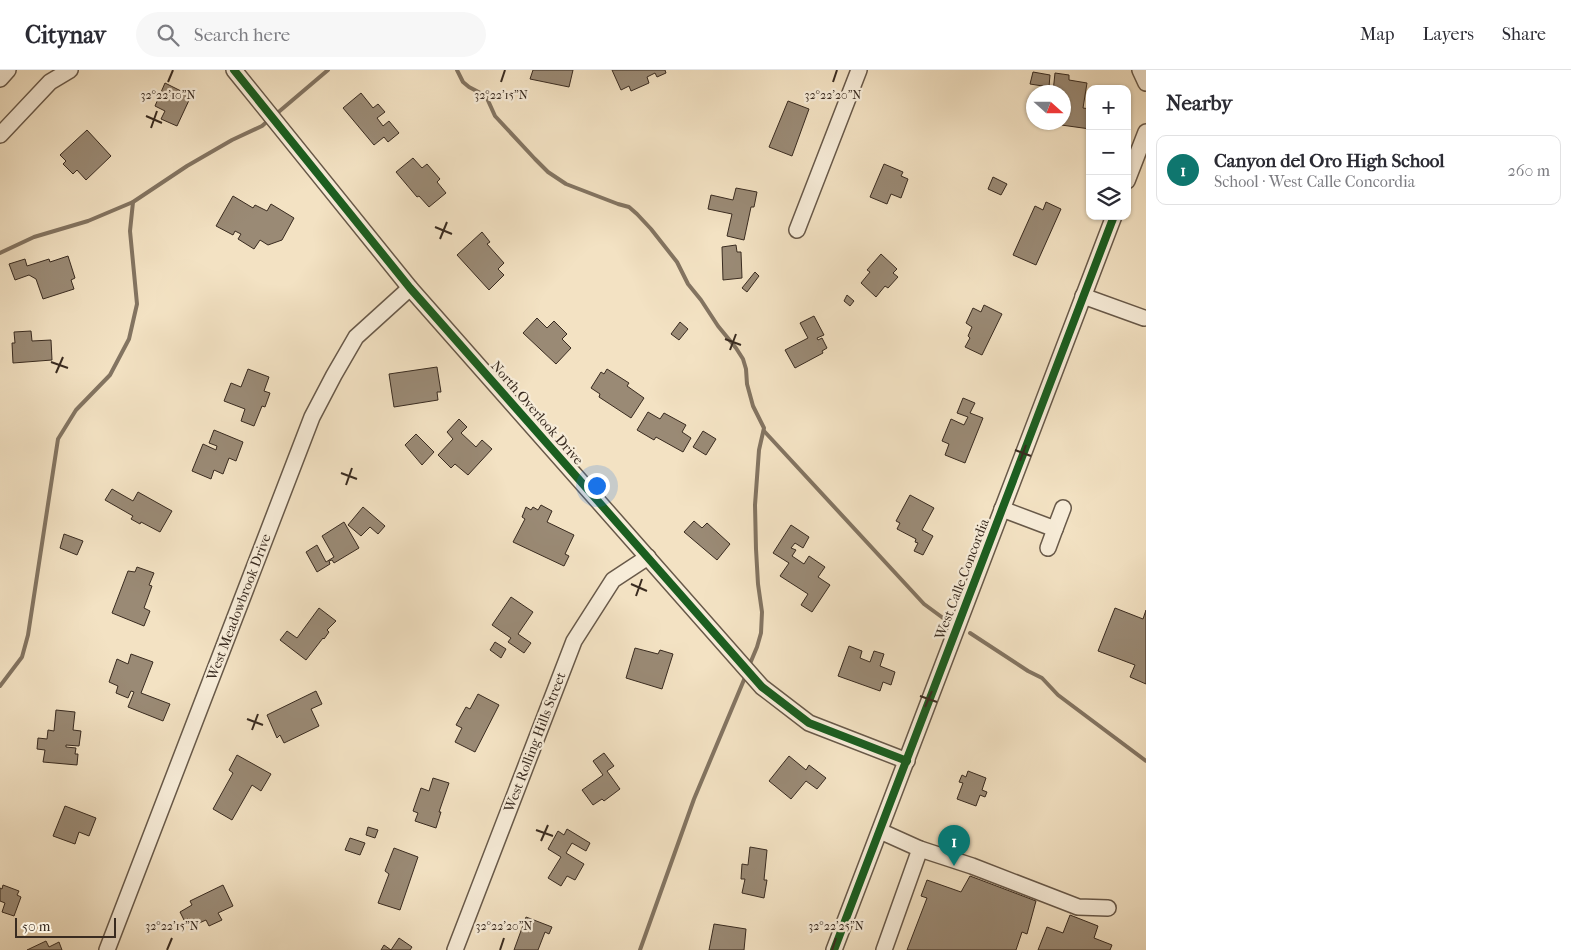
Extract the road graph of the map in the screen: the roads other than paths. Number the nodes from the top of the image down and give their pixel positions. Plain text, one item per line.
1 (8, 70) edge
2 (69, 70) edge
3 (234, 70) edge
4 (859, 70) edge
5 (1140, 70) edge
6 (0, 79) edge
7 (1146, 83) edge
8 (1146, 132) edge
9 (0, 134) edge
10 (1142, 154) edge
11 (1130, 175) edge
12 (1112, 220) edge
13 (797, 230) dead end
14 (410, 288) junction
15 (1083, 296) junction
16 (1144, 318) dead end
17 (1063, 508) dead end
18 (1002, 509) junction
19 (1055, 529) junction
20 (1048, 548) dead end
21 (648, 557) junction
22 (907, 761) junction
23 (880, 831) junction
24 (920, 849) junction
25 (1108, 908) dead end
26 (107, 950) edge
27 (455, 950) edge
28 (834, 950) edge
29 (884, 950) edge

1 - 6 street
2 - 9 street
3 - 14 street, North Overlook Drive
4 - 13 street
5 - 7 street
8 - 10 street
10 - 11 street
12 - 15 street, West Calle Concordia
14 - 21 street, North Overlook Drive
14 - 26 street, West Meadowbrook Drive
15 - 16 street
15 - 18 street, West Calle Concordia
17 - 19 street
18 - 19 street
18 - 22 street, West Calle Concordia
19 - 20 street
21 - 22 street, North Overlook Drive
21 - 27 street, West Rolling Hills Street
22 - 23 street, West Calle Concordia
23 - 24 street
23 - 28 street, West Calle Concordia
24 - 25 street
24 - 29 street

